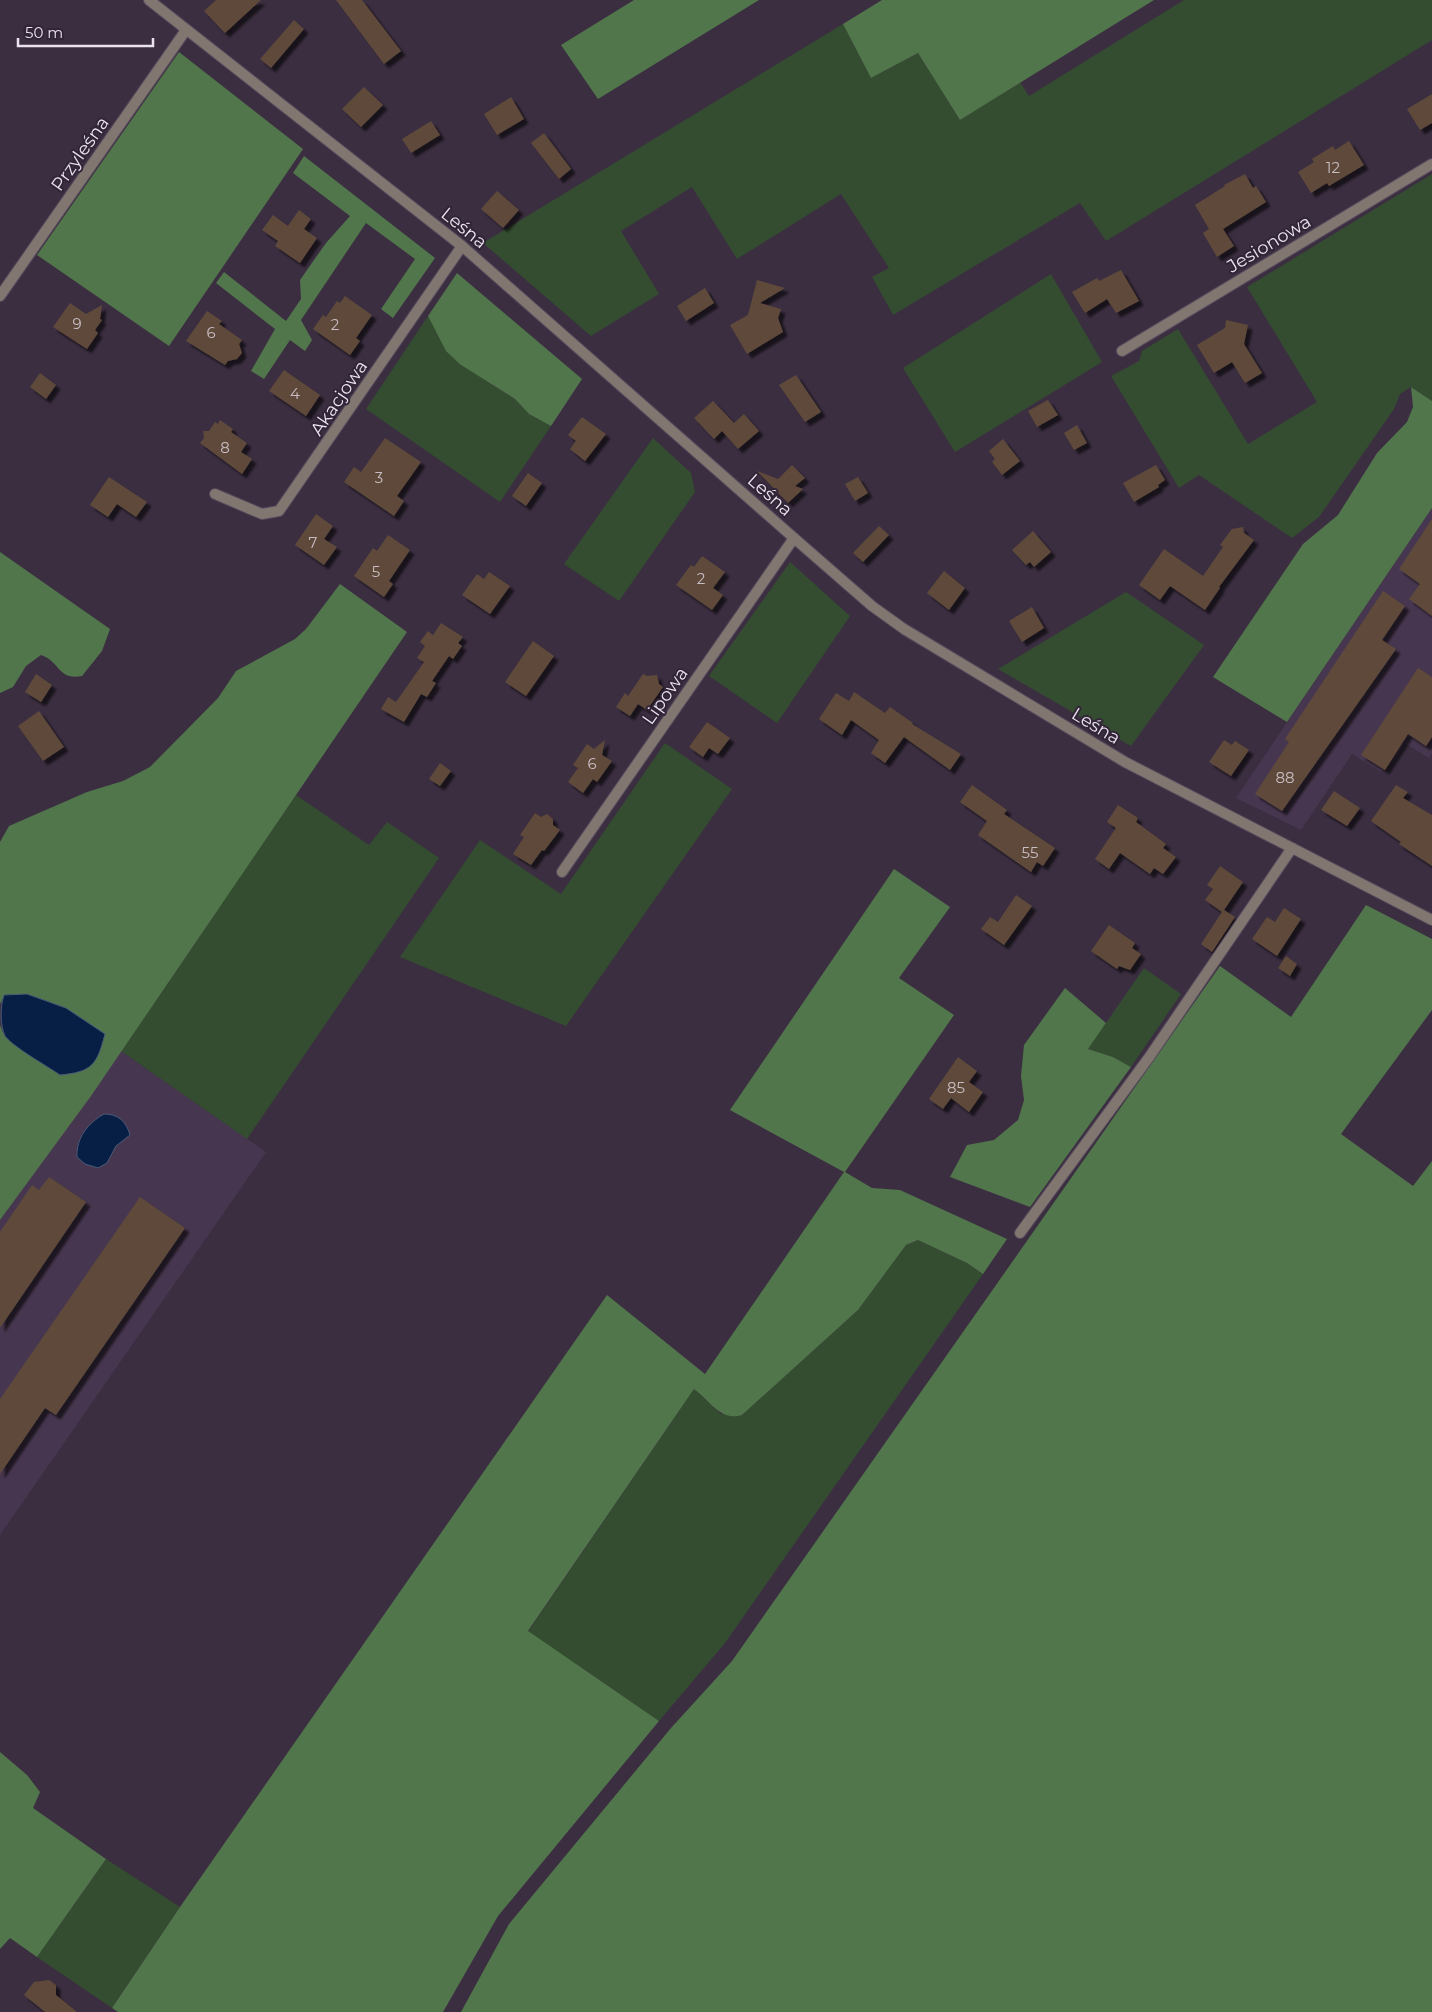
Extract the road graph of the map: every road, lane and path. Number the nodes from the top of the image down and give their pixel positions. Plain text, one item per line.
1 (149, 0) edge
2 (186, 30) junction
3 (1432, 164) edge
4 (462, 246) junction
5 (0, 296) edge
6 (1122, 351) dead end
7 (215, 494) dead end
8 (794, 538) junction
9 (1292, 848) junction
10 (562, 872) dead end
11 (1432, 920) edge
12 (1020, 1232) dead end

1 - 2 street, Leśna
2 - 4 street, Leśna
2 - 5 street, Przyleśna
3 - 6 street, Jesionowa
4 - 7 street, Akacjowa
4 - 8 street, Leśna
8 - 9 street, Leśna
8 - 10 street, Lipowa
9 - 11 street, Leśna
9 - 12 street

